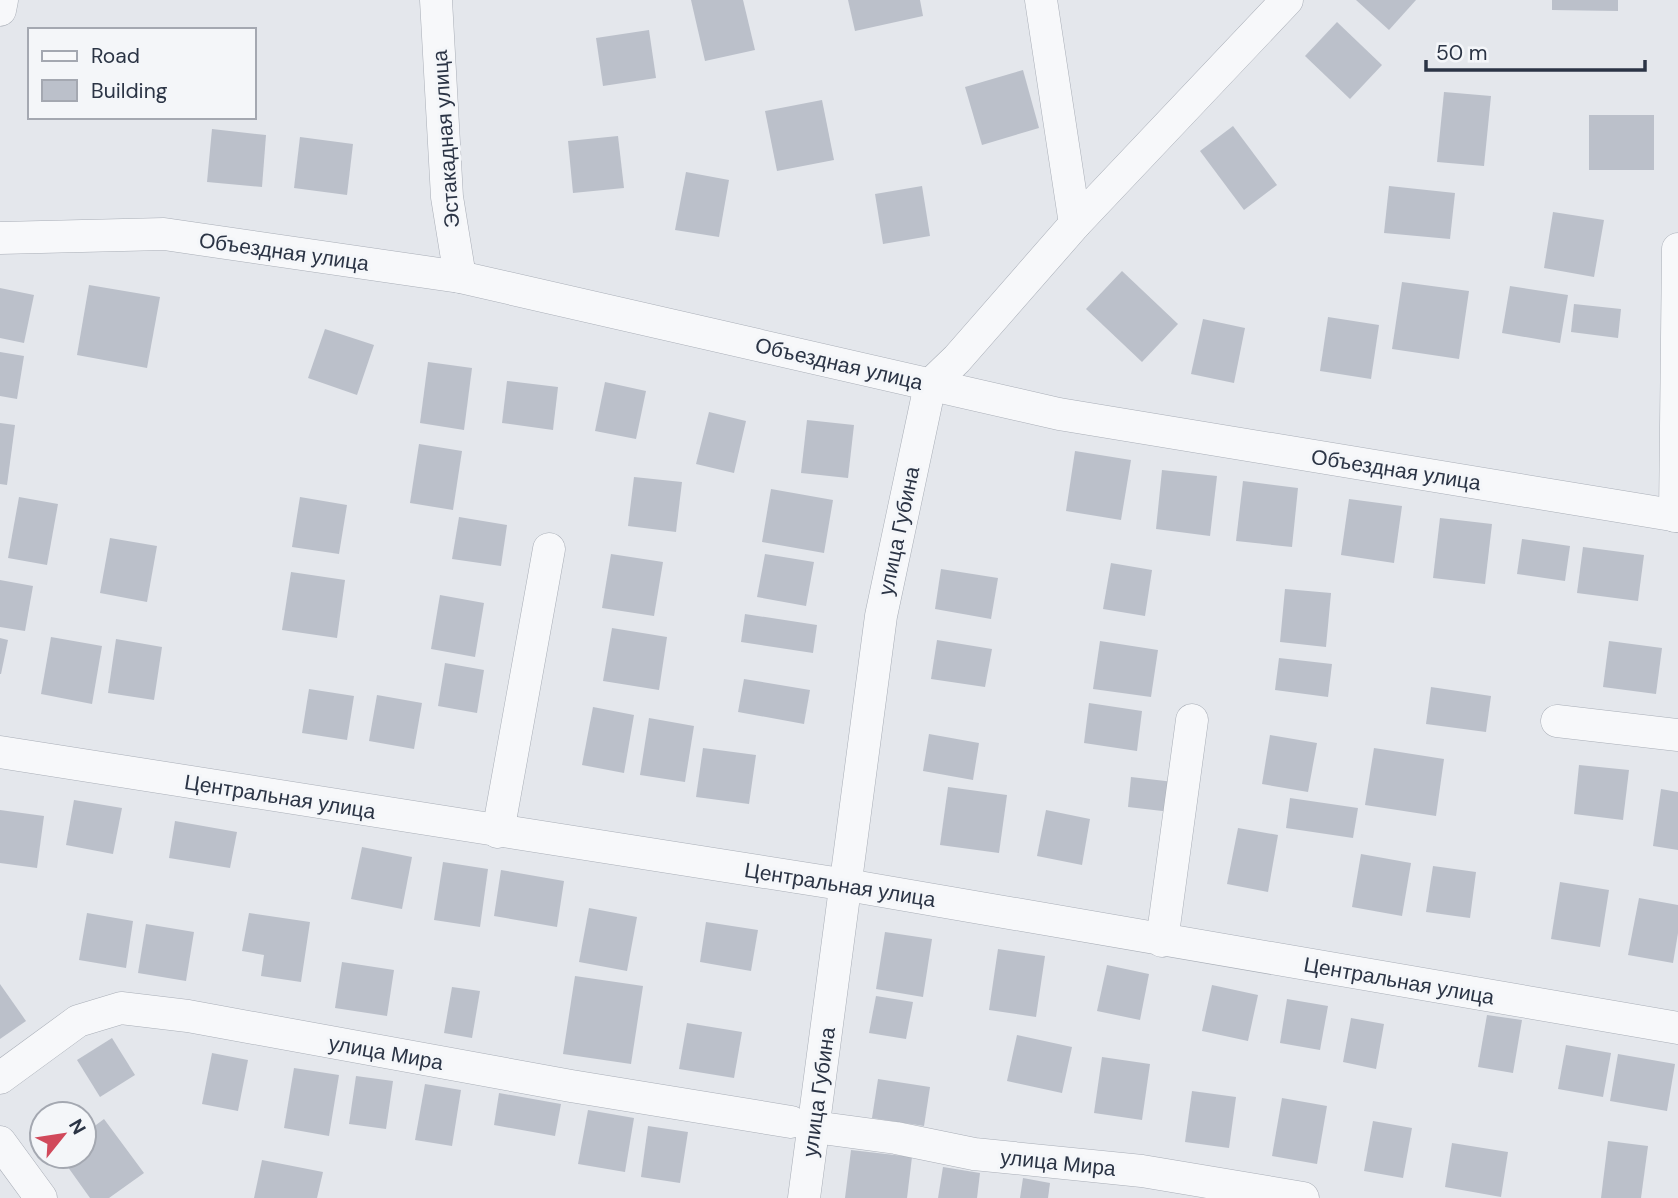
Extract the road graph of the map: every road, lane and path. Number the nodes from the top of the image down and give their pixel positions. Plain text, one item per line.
1 (2, 0) edge
2 (436, 0) edge
3 (1041, 0) edge
4 (1287, 0) edge
5 (0, 10) edge
6 (1075, 224) junction
7 (0, 238) edge
8 (1678, 249) edge
9 (460, 277) junction
10 (930, 385) junction
11 (1676, 516) edge
12 (549, 549) dead end
13 (1192, 720) dead end
14 (1557, 721) dead end
15 (1678, 735) edge
16 (0, 752) edge
17 (498, 832) junction
18 (847, 885) junction
19 (1162, 941) junction
20 (1678, 1028) edge
21 (0, 1079) edge
22 (802, 1124) junction
23 (0, 1142) edge
24 (41, 1198) edge
25 (804, 1198) edge
26 (1303, 1198) edge

1 - 5 street
2 - 9 street, Эстакадная улица
3 - 6 street
4 - 6 street
6 - 10 street
7 - 9 street, Объездная улица
8 - 11 street
9 - 10 street, Объездная улица
10 - 11 street, Объездная улица
10 - 18 street, улица Губина
12 - 17 street
13 - 19 street
14 - 15 street
16 - 17 street, Центральная улица
17 - 18 street, Центральная улица
18 - 19 street, Центральная улица
18 - 22 street, улица Губина
19 - 20 street, Центральная улица
21 - 22 street, улица Мира
22 - 25 street, улица Губина
22 - 26 street, улица Мира
23 - 24 street

